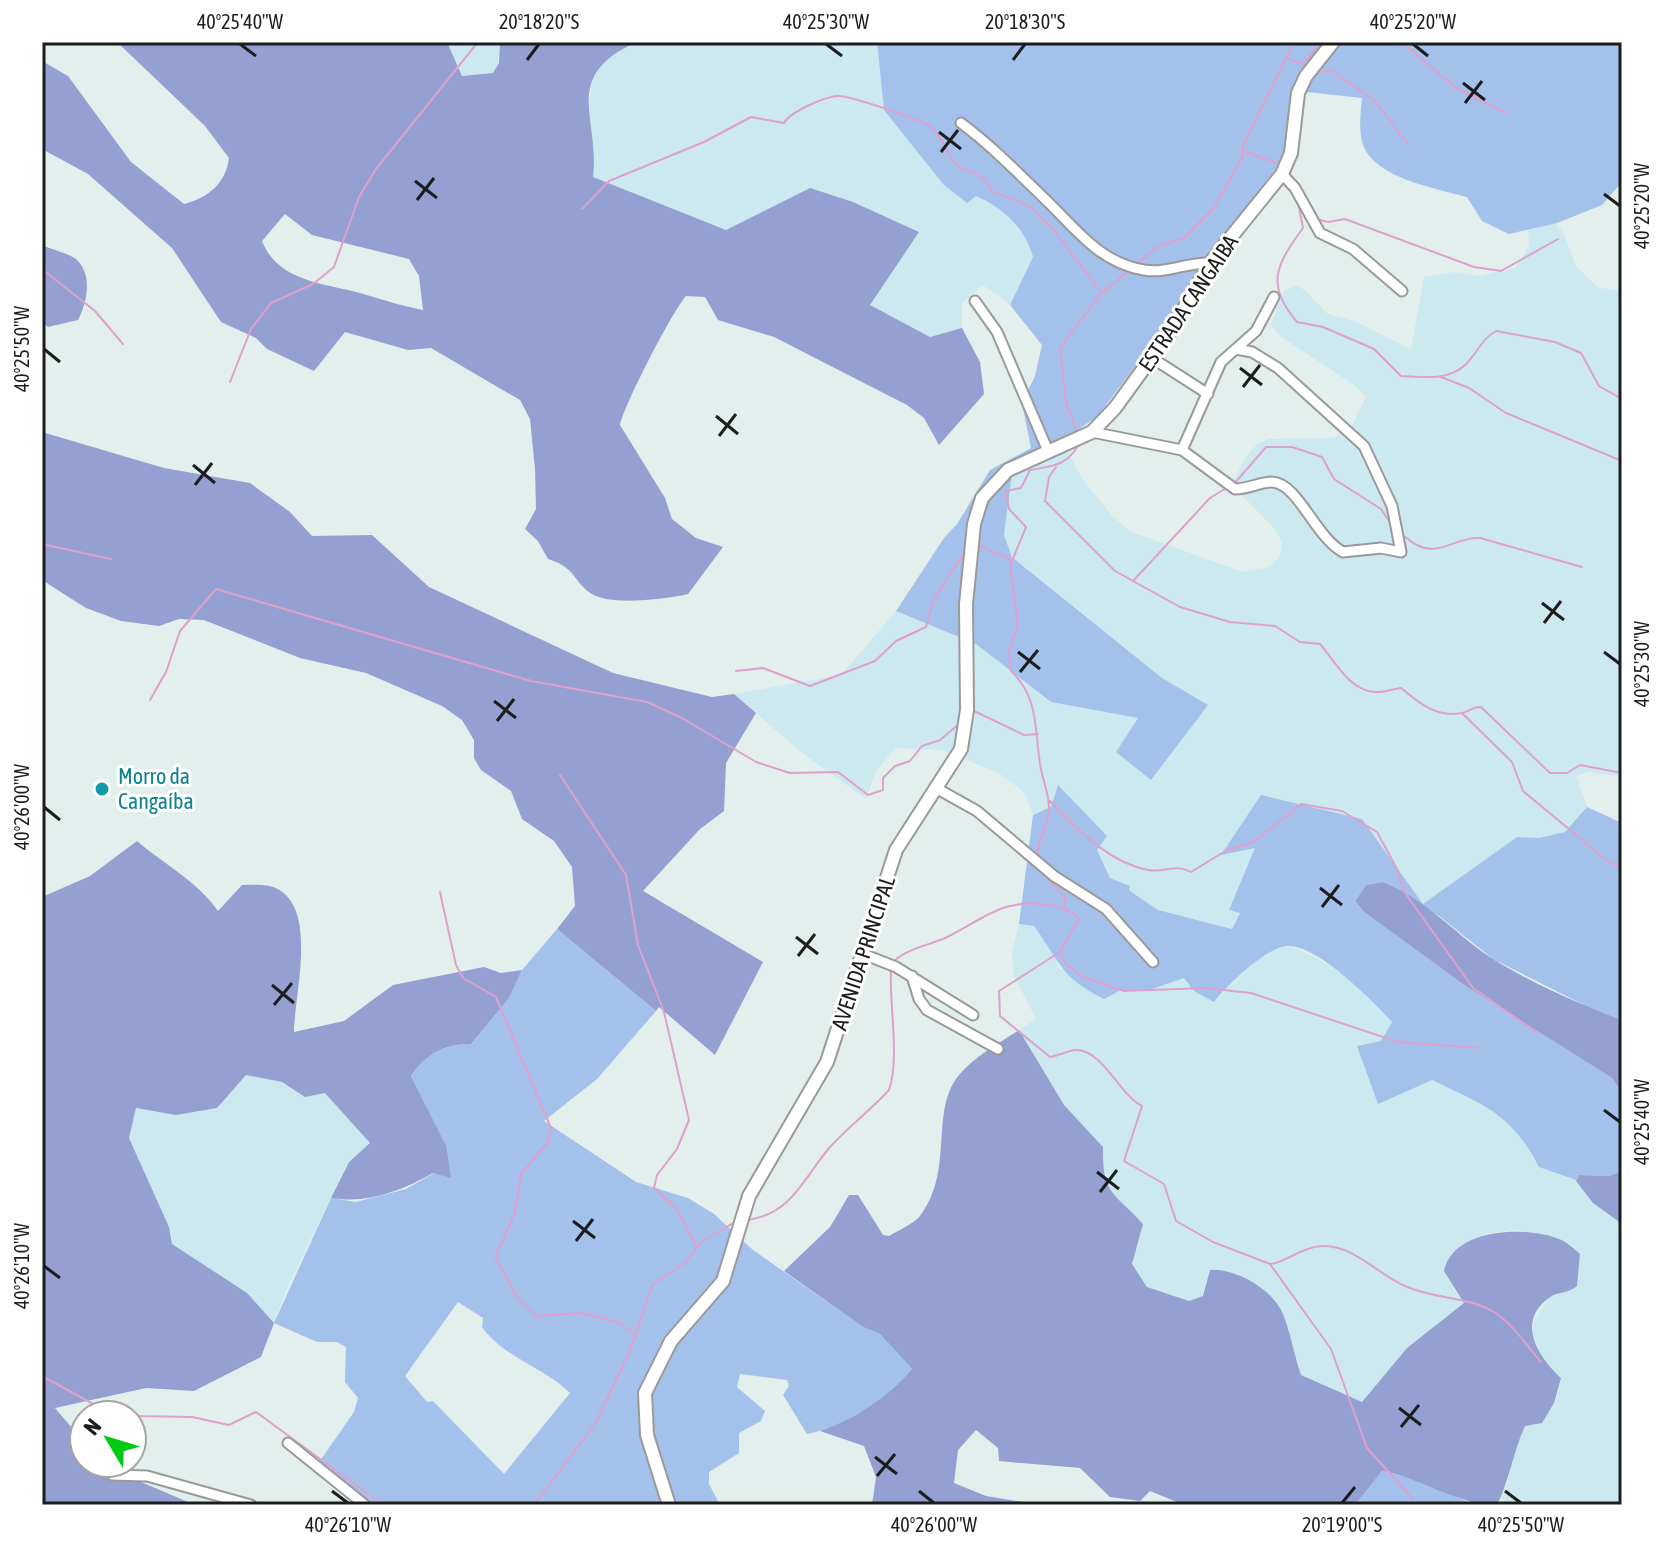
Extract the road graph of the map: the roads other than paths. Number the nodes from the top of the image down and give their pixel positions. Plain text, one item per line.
1 (1333, 42) edge
2 (961, 123) dead end
3 (1282, 174) junction
4 (1210, 263) junction
5 (1402, 291) dead end
6 (1274, 297) dead end
7 (975, 301) dead end
8 (1236, 349) junction
9 (1152, 358) junction
10 (1208, 394) junction
11 (1092, 432) junction
12 (1182, 450) junction
13 (1048, 451) junction
14 (936, 788) junction
15 (863, 954) junction
16 (1153, 962) dead end
17 (912, 976) junction
18 (973, 1015) dead end
19 (998, 1049) dead end
20 (288, 1443) dead end
21 (148, 1476) edge
22 (251, 1505) edge
23 (365, 1505) edge
24 (669, 1505) edge

1 - 3 street, ESTRADA CANGAIBA
2 - 4 street
3 - 4 street, ESTRADA CANGAIBA
3 - 5 street
4 - 9 street, ESTRADA CANGAIBA
6 - 8 street
7 - 13 street
8 - 10 street
8 - 12 street
9 - 10 street
9 - 11 street, ESTRADA CANGAIBA
10 - 12 street
11 - 12 street
11 - 13 street, AVENIDA PRINCIPAL
13 - 14 street, AVENIDA PRINCIPAL
14 - 15 street, AVENIDA PRINCIPAL
14 - 16 street
15 - 17 street
15 - 24 street, AVENIDA PRINCIPAL
17 - 18 street
17 - 19 street
20 - 23 street
21 - 22 street

